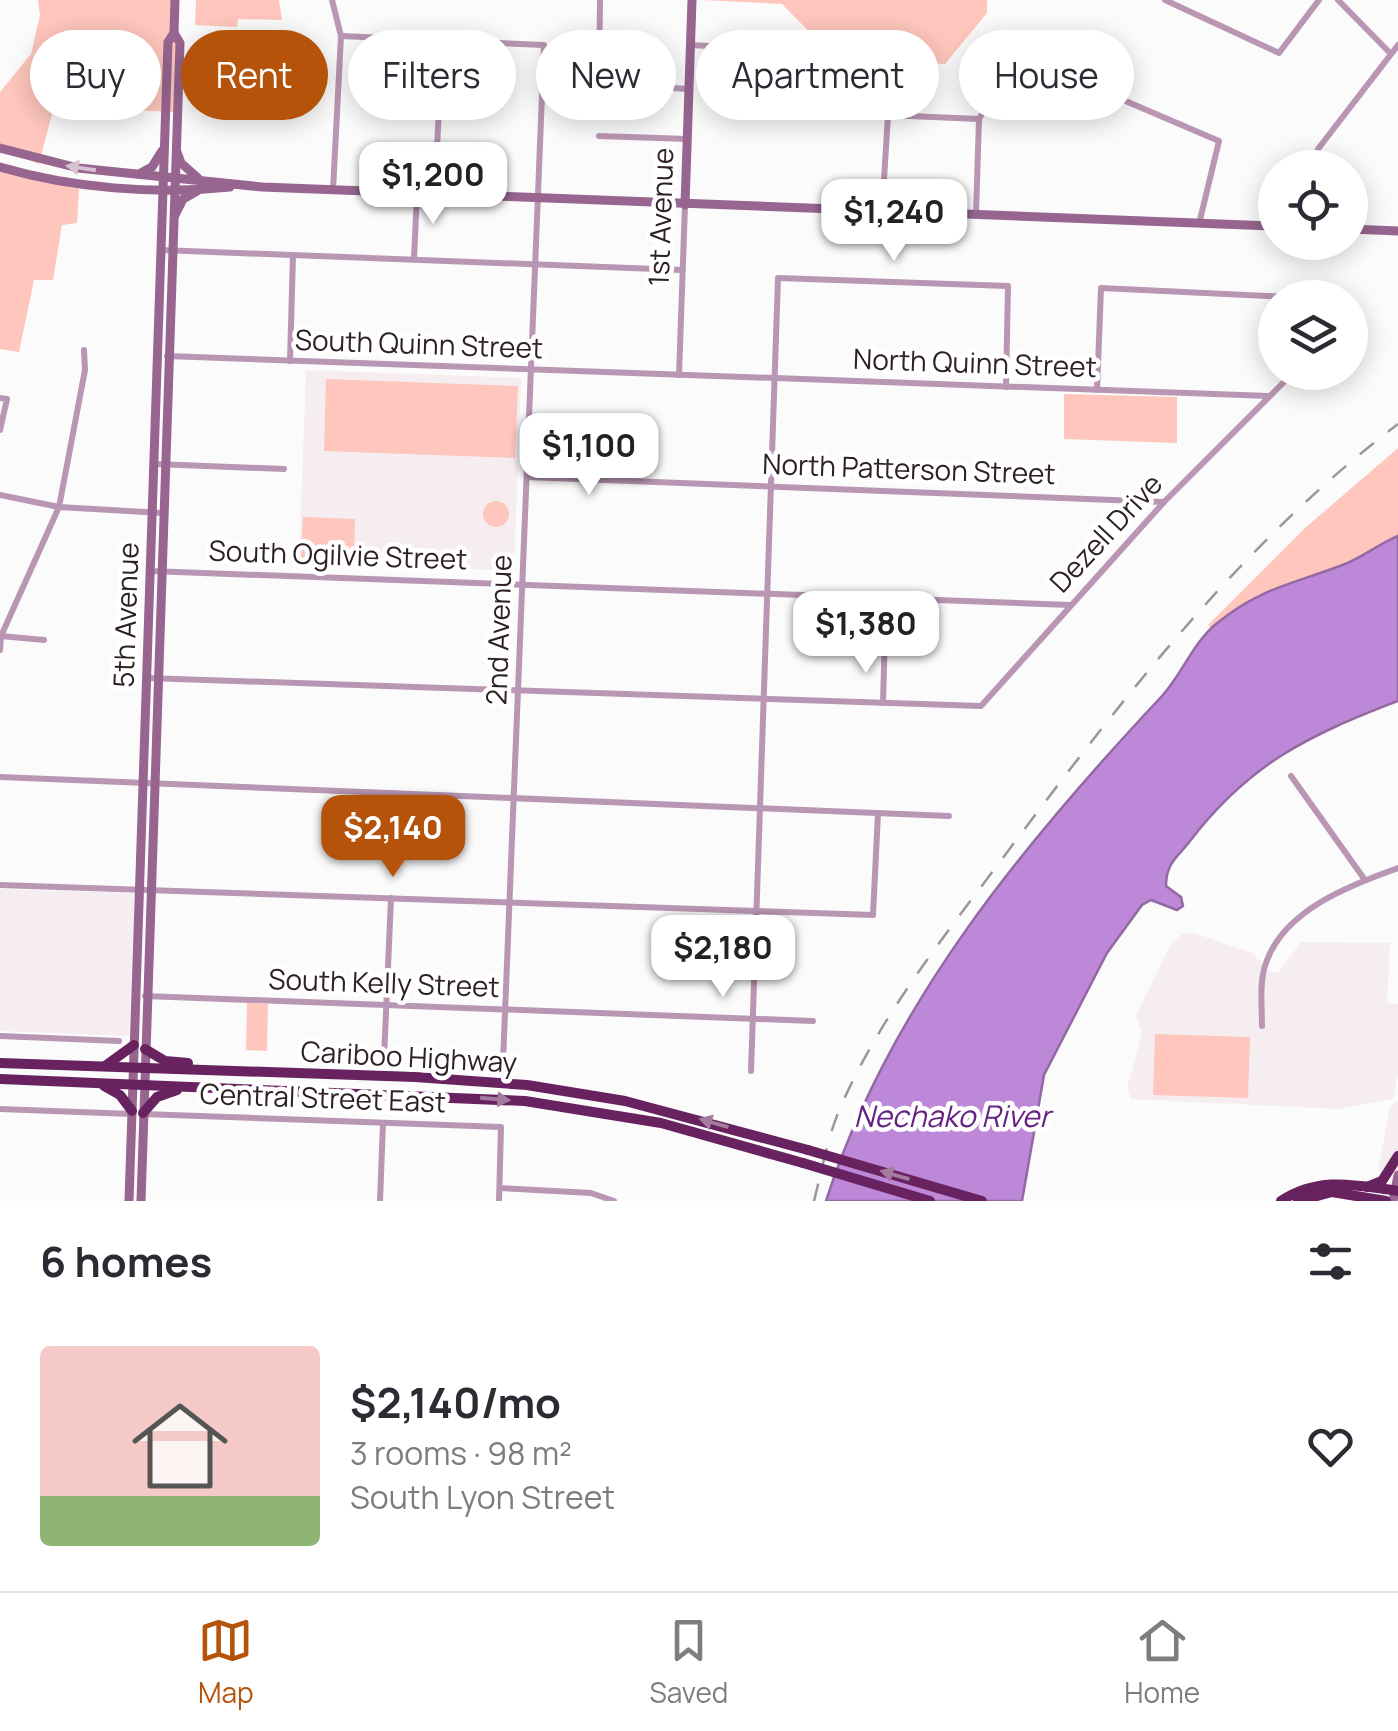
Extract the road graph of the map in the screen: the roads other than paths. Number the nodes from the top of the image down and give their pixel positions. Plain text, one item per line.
1 (176, 0) edge
2 (332, 0) edge
3 (600, 0) edge
4 (692, 0) edge
5 (1165, 0) edge
6 (1319, 0) edge
7 (1338, 0) edge
8 (174, 33) junction
9 (341, 36) junction
10 (348, 36) edge
11 (516, 44) edge
12 (690, 45) junction
13 (696, 45) edge
14 (1398, 45) edge
15 (1390, 53) junction
16 (688, 89) junction
17 (1134, 104) edge
18 (438, 120) edge
19 (888, 120) edge
20 (978, 120) edge
21 (599, 136) dead end
22 (687, 139) junction
23 (164, 144) junction
24 (0, 148) edge
25 (176, 150) junction
26 (1318, 150) edge
27 (0, 167) edge
28 (138, 174) junction
29 (169, 177) junction
30 (200, 184) junction
31 (138, 188) junction
32 (169, 189) junction
33 (333, 190) junction
34 (417, 194) junction
35 (435, 194) junction
36 (537, 198) junction
37 (685, 205) junction
38 (882, 212) junction
39 (976, 216) junction
40 (168, 220) junction
41 (1199, 224) junction
42 (1258, 226) edge
43 (1368, 230) edge
44 (1398, 231) edge
45 (167, 250) junction
46 (293, 255) junction
47 (414, 260) junction
48 (535, 264) junction
49 (682, 270) junction
50 (1258, 295) edge
51 (84, 350) dead end
52 (163, 356) junction
53 (290, 361) junction
54 (530, 370) junction
55 (679, 375) junction
56 (773, 378) junction
57 (1006, 387) junction
58 (1098, 390) junction
59 (1276, 390) edge
60 (1270, 396) junction
61 (0, 398) edge
62 (0, 430) edge
63 (159, 464) junction
64 (284, 469) dead end
65 (527, 477) junction
66 (768, 487) junction
67 (0, 496) edge
68 (1164, 502) junction
69 (59, 507) junction
70 (157, 513) junction
71 (155, 571) junction
72 (522, 584) junction
73 (764, 593) junction
74 (886, 598) junction
75 (1071, 605) junction
76 (1, 636) edge
77 (44, 640) dead end
78 (0, 650) edge
79 (152, 678) junction
80 (520, 691) junction
81 (761, 698) junction
82 (883, 703) junction
83 (1291, 776) dead end
84 (0, 777) edge
85 (148, 783) junction
86 (514, 798) junction
87 (757, 808) junction
88 (878, 813) junction
89 (949, 816) dead end
90 (1398, 868) edge
91 (1364, 880) junction
92 (0, 885) edge
93 (144, 890) junction
94 (391, 898) junction
95 (510, 902) junction
96 (753, 911) junction
97 (141, 996) junction
98 (386, 1006) junction
99 (505, 1011) junction
100 (750, 1019) junction
101 (813, 1021) dead end
102 (1262, 1026) dead end
103 (0, 1036) edge
104 (119, 1041) dead end
105 (139, 1047) junction
106 (384, 1058) dead end
107 (503, 1062) dead end
108 (0, 1067) edge
109 (104, 1067) junction
110 (751, 1070) dead end
111 (299, 1073) junction
112 (138, 1076) junction
113 (0, 1079) edge
114 (99, 1083) junction
115 (188, 1087) junction
116 (0, 1109) edge
117 (137, 1113) junction
118 (382, 1123) junction
119 (1398, 1156) edge
120 (1398, 1175) edge
121 (500, 1188) junction
122 (1365, 1195) edge
123 (1393, 1196) edge
124 (603, 1199) edge
125 (129, 1201) edge
126 (140, 1201) edge
127 (380, 1201) edge
128 (499, 1201) edge
129 (614, 1201) edge
130 (930, 1201) edge
131 (982, 1201) edge
132 (1281, 1201) edge
133 (1298, 1201) edge

1 - 8 main road, 5th Avenue
2 - 9 street
3 - 16 street
4 - 12 main road, 1st Avenue
5 - 6 street
7 - 15 street
8 - 23 main road, 5th Avenue
8 - 25 main road, 5th Avenue
9 - 10 street
9 - 33 street
11 - 36 street, 2nd Avenue
12 - 13 street
12 - 16 main road, 1st Avenue
14 - 15 street
15 - 26 street
16 - 22 main road, 1st Avenue
17 - 41 street
18 - 35 street
19 - 38 street
20 - 39 street
21 - 22 street
22 - 37 main road, 1st Avenue
23 - 28 main road
23 - 29 main road, 5th Avenue
28 -> 24 main road
25 - 29 main road, 5th Avenue
25 - 30 main road
27 - 31 main road
28 - 29 main road
29 - 30 main road
29 - 32 main road, 5th Avenue
30 - 32 main road
30 - 33 main road
30 - 40 main road
31 - 32 main road
31 - 40 main road
32 - 40 main road, 5th Avenue
33 - 34 main road
34 - 35 main road
34 - 47 street
35 - 36 main road
36 - 37 main road
36 - 48 street, 2nd Avenue
37 - 38 main road
37 - 49 street, 1st Avenue
38 - 39 main road
39 - 41 main road
40 - 45 main road, 5th Avenue
41 - 42 main road
43 - 44 main road
45 - 46 street
45 - 52 main road, 5th Avenue
46 - 47 street
46 - 53 street
47 - 48 street
48 - 49 street
48 - 54 street, 2nd Avenue
49 - 55 street, 1st Avenue
50 - 58 street
51 - 69 street
52 - 53 street, South Quinn Street
52 - 63 main road, 5th Avenue
53 - 54 street, South Quinn Street
54 - 55 street, South Quinn Street
54 - 65 street, 2nd Avenue
55 - 56 street, North Quinn Street
56 - 57 street, North Quinn Street
56 - 57 street
56 - 66 street
57 - 58 street, North Quinn Street
58 - 60 street, North Quinn Street
59 - 60 street, Dezell Drive
60 - 68 street, Dezell Drive
61 - 62 street
63 - 64 street
63 - 70 main road, 5th Avenue
65 - 66 street, North Patterson Street
65 - 72 street, 2nd Avenue
66 - 68 street, North Patterson Street
66 - 73 street
67 - 69 street
68 - 75 street, Dezell Drive
69 - 70 street
69 - 76 street
70 - 71 main road, 5th Avenue
71 - 72 street, South Ogilvie Street
71 - 79 main road, 5th Avenue
72 - 73 street, South Ogilvie Street
72 - 80 street, 2nd Avenue
73 - 74 street, South Ogilvie Street
73 - 81 street
74 - 75 street, South Ogilvie Street
74 - 82 street
75 - 82 street, Dezell Drive
76 - 77 street
76 - 78 street
79 - 80 street
79 - 85 main road, 5th Avenue
80 - 81 street
80 - 86 street, 2nd Avenue
81 - 82 street
81 - 87 street
83 - 91 street
84 - 85 street
85 - 86 street
85 - 93 main road, 5th Avenue
86 - 87 street
86 - 95 street, 2nd Avenue
87 - 88 street
87 - 96 street
88 - 89 street
88 - 96 street
90 - 91 street
91 - 102 street
92 - 93 street
93 - 94 street
93 - 97 main road, 5th Avenue
94 - 95 street
94 - 98 street
95 - 96 street
95 - 99 street, 2nd Avenue
96 - 100 street
97 - 98 street, South Kelly Street
97 - 105 main road, 5th Avenue
98 - 99 street, South Kelly Street
98 - 106 street
99 - 100 street, South Kelly Street
99 - 107 street, 2nd Avenue
100 - 101 street, South Kelly Street
100 - 110 street
103 - 104 street
105 - 109 highway
105 - 111 highway
105 - 112 main road, 5th Avenue
108 - 109 highway, Cariboo Highway
108 - 112 highway
109 - 112 highway, Cariboo Highway
111 - 112 highway, Cariboo Highway
131 -> 111 highway, Cariboo Highway, bridge
112 - 114 highway, Cariboo Highway
112 - 115 highway, Cariboo Highway
112 - 117 main road, 5th Avenue
113 - 114 highway, Cariboo Highway
114 - 117 highway
115 - 117 highway
115 -> 130 highway, Cariboo Highway, bridge
116 - 117 street, Central Street East
117 - 118 street, Central Street East
117 - 125 main road, 5th Avenue
117 - 126 main road, 5th Avenue
118 - 121 street, Central Street East
118 - 127 street
119 - 122 highway
120 - 123 main road
121 - 124 street
121 - 128 street
122 - 123 highway
122 - 132 highway
122 - 133 highway
124 - 129 street

